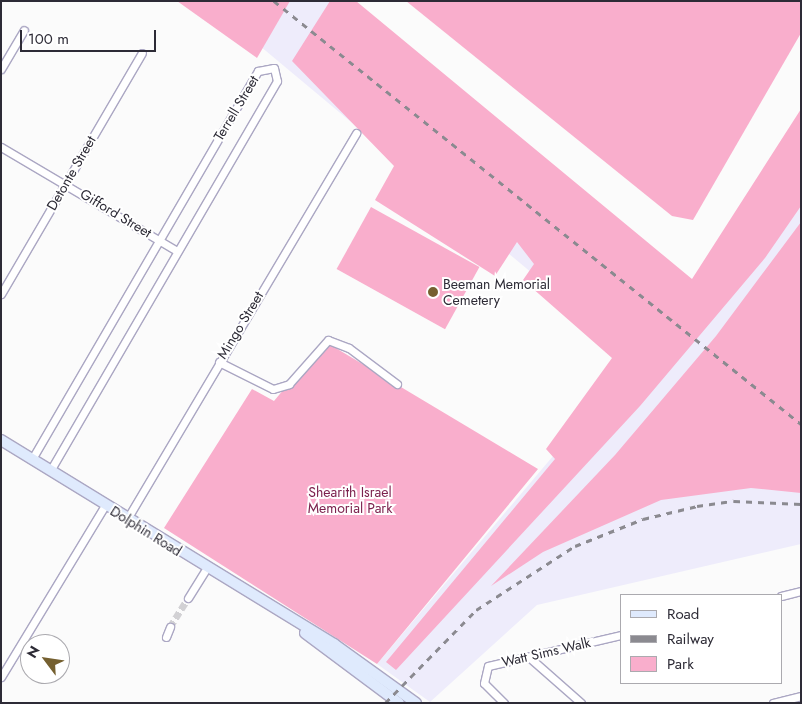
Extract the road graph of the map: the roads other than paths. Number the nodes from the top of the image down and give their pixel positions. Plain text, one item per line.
1 (24, 30) dead end
2 (142, 53) dead end
3 (1, 69) edge
4 (356, 133) dead end
5 (1, 147) edge
6 (65, 183) junction
7 (158, 238) junction
8 (177, 251) junction
9 (1, 294) edge
10 (218, 362) junction
11 (397, 384) dead end
12 (1, 440) edge
13 (32, 460) junction
14 (50, 471) junction
15 (104, 505) junction
16 (127, 519) junction
17 (207, 568) junction
18 (801, 591) edge
19 (782, 596) edge
20 (188, 598) tunnel mouth
21 (292, 621) junction
22 (170, 627) tunnel mouth
23 (620, 634) edge
24 (166, 637) dead end
25 (530, 658) junction
26 (1, 677) edge
27 (801, 696) edge
28 (399, 703) edge
29 (416, 703) edge
30 (504, 703) edge
31 (581, 703) edge
32 (775, 703) edge

1 - 3 street
2 - 6 street, Detonte Street
4 - 10 street, Mingo Street
5 - 6 street, Gifford Street
6 - 7 street, Gifford Street
6 - 9 street, Detonte Street
7 - 8 street, Gifford Street
7 - 8 street, Terrell Street
7 - 13 street, Terrell Street
8 - 14 street, Terrell Street
10 - 11 street
10 - 16 street, Mingo Street
12 - 13 main road, Dolphin Road
13 - 14 main road, Dolphin Road
14 - 15 main road, Dolphin Road
15 - 16 main road, Dolphin Road
15 - 26 street
16 - 17 main road, Dolphin Road
17 - 20 street
17 - 21 main road, Dolphin Road
18 - 19 street
21 - 28 main road, Dolphin Road
21 - 29 main road, Dolphin Road
22 - 24 street
23 - 25 street, Watt Sims Walk
25 - 30 street, Watt Sims Walk
25 - 31 street
27 - 32 street

